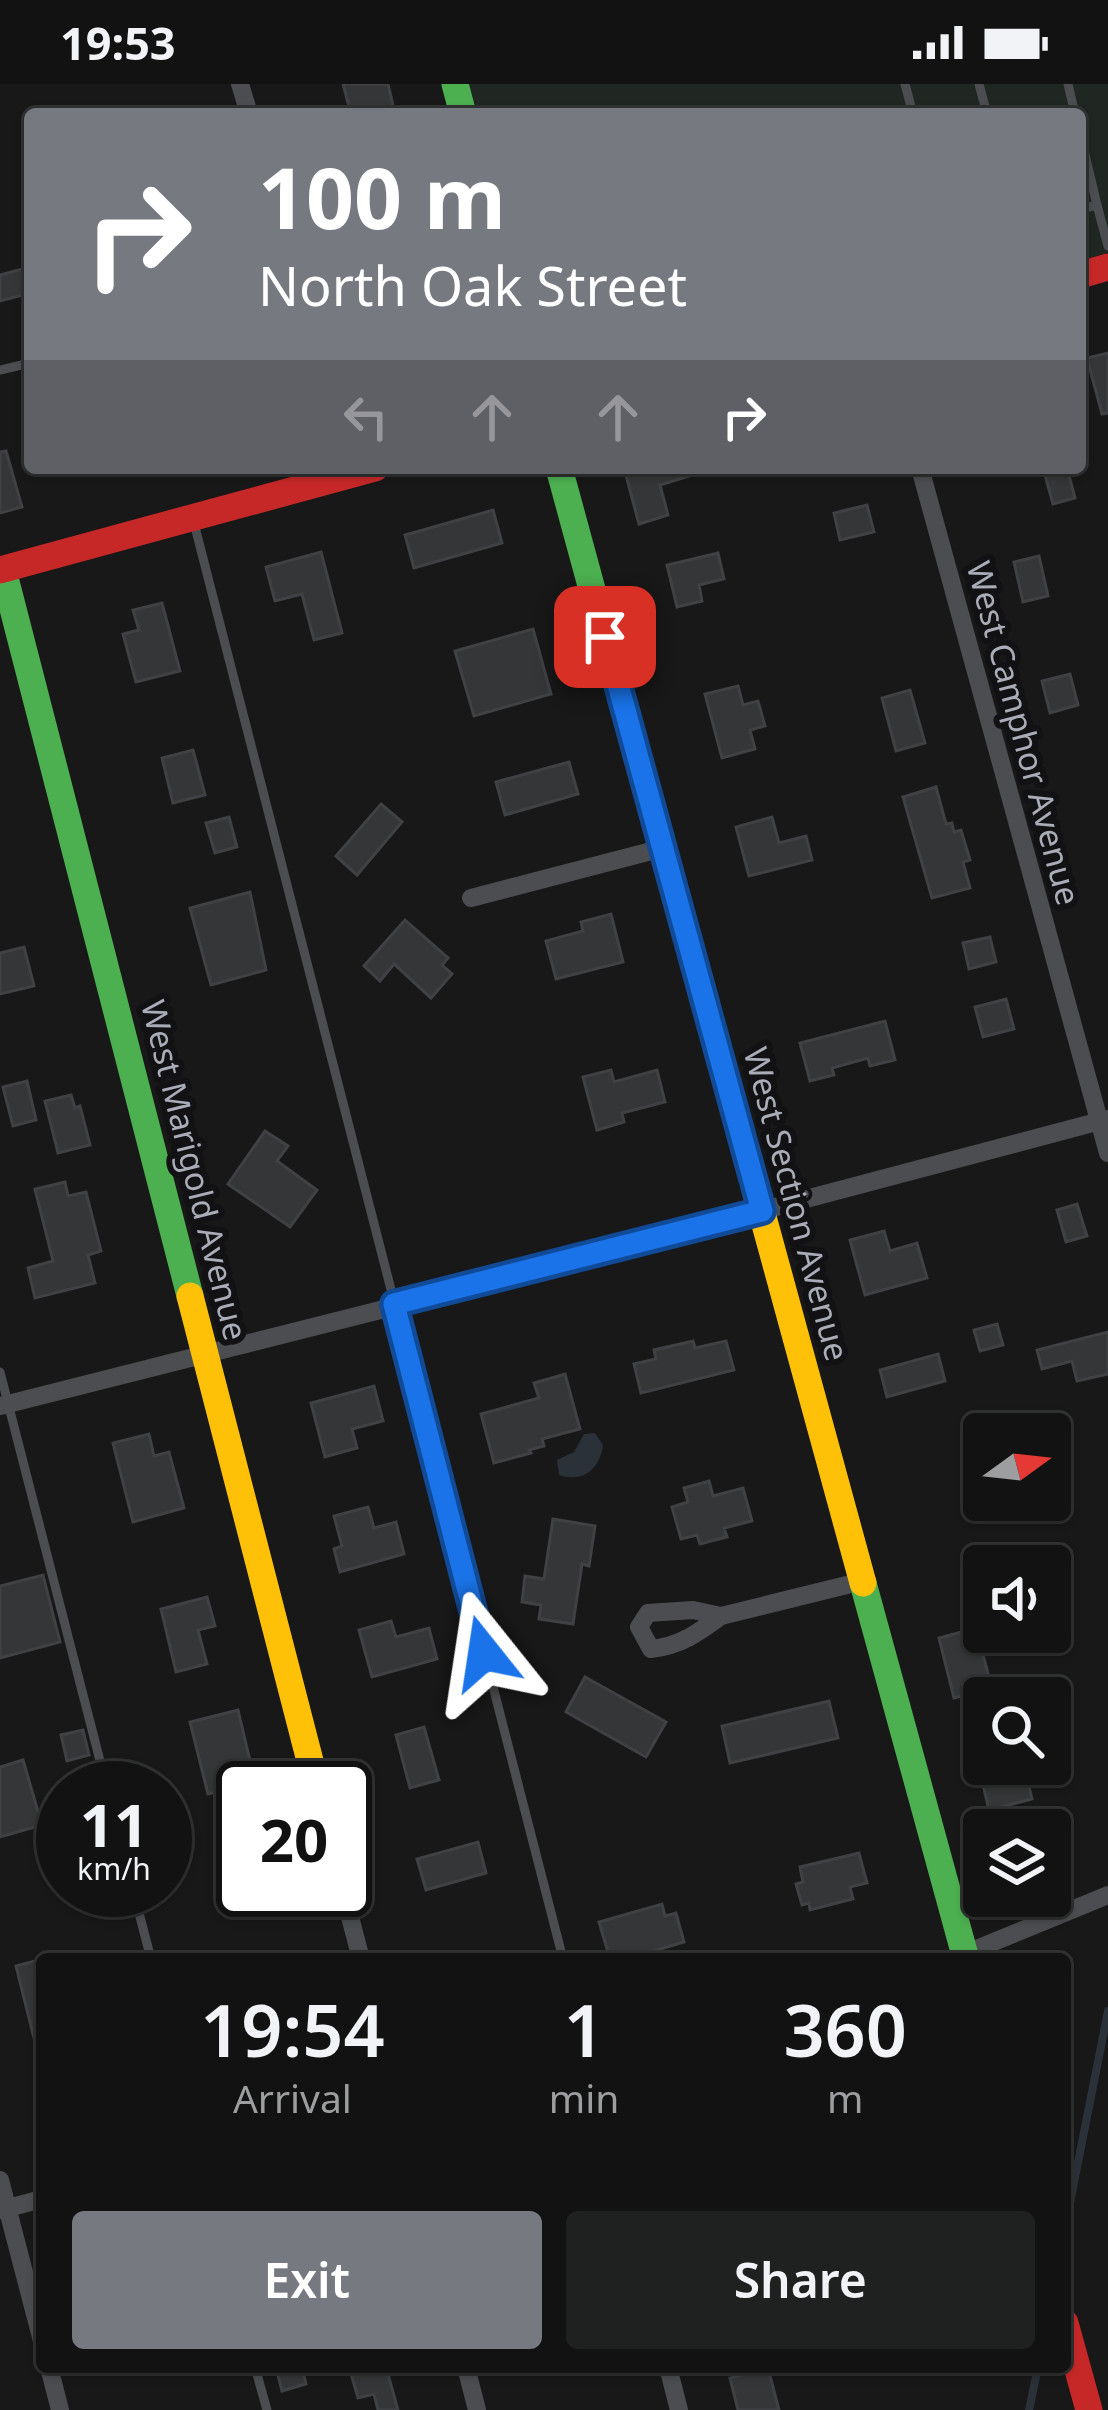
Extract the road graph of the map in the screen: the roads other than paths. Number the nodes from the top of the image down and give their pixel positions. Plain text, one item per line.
1 (1086, 159) edge
2 (1097, 205) junction
3 (1086, 208) edge
4 (1108, 246) edge
5 (339, 474) edge
6 (562, 474) edge
7 (922, 474) edge
8 (193, 518) junction
9 (1, 570) edge
10 (663, 848) junction
11 (471, 898) dead end
12 (1104, 1120) edge
13 (1108, 1153) edge
14 (762, 1211) junction
15 (394, 1304) junction
16 (205, 1353) junction
17 (0, 1372) edge
18 (4, 1405) edge
19 (863, 1581) junction
20 (721, 1616) dead end
21 (100, 1761) edge
22 (310, 1761) edge
23 (1108, 1895) edge
24 (140, 1917) edge
25 (351, 1917) edge
26 (149, 1953) edge
27 (360, 1953) edge
28 (561, 1953) edge
29 (960, 1953) edge
30 (973, 1953) edge
31 (0, 2180) edge
32 (36, 2201) edge
33 (4, 2209) edge
34 (36, 2320) edge
35 (1071, 2345) edge
36 (51, 2373) edge
37 (257, 2373) edge
38 (468, 2373) edge
39 (670, 2373) edge
40 (60, 2410) edge
41 (266, 2410) edge
42 (478, 2410) edge
43 (680, 2410) edge
44 (1089, 2410) edge

1 - 2 lane
2 - 3 lane
2 - 4 lane
5 - 8 street
6 - 10 street, West Section Avenue
7 - 12 street, West Camphor Avenue
8 - 9 street
8 - 15 lane
9 - 16 street, West Marigold Avenue
10 - 11 street
10 - 14 street, West Section Avenue
12 - 13 street, West Camphor Avenue
12 - 14 street
14 - 15 street
14 - 19 street, West Section Avenue
15 - 16 street
15 - 28 lane
16 - 18 street
16 - 22 street, West Marigold Avenue
17 - 18 lane
18 - 21 lane
19 - 20 street
19 - 29 street, West Section Avenue
23 - 30 street
24 - 26 lane
25 - 27 street
31 - 33 street
32 - 33 street
33 - 34 street
35 - 44 street
36 - 40 street
37 - 41 lane
38 - 42 street
39 - 43 street

